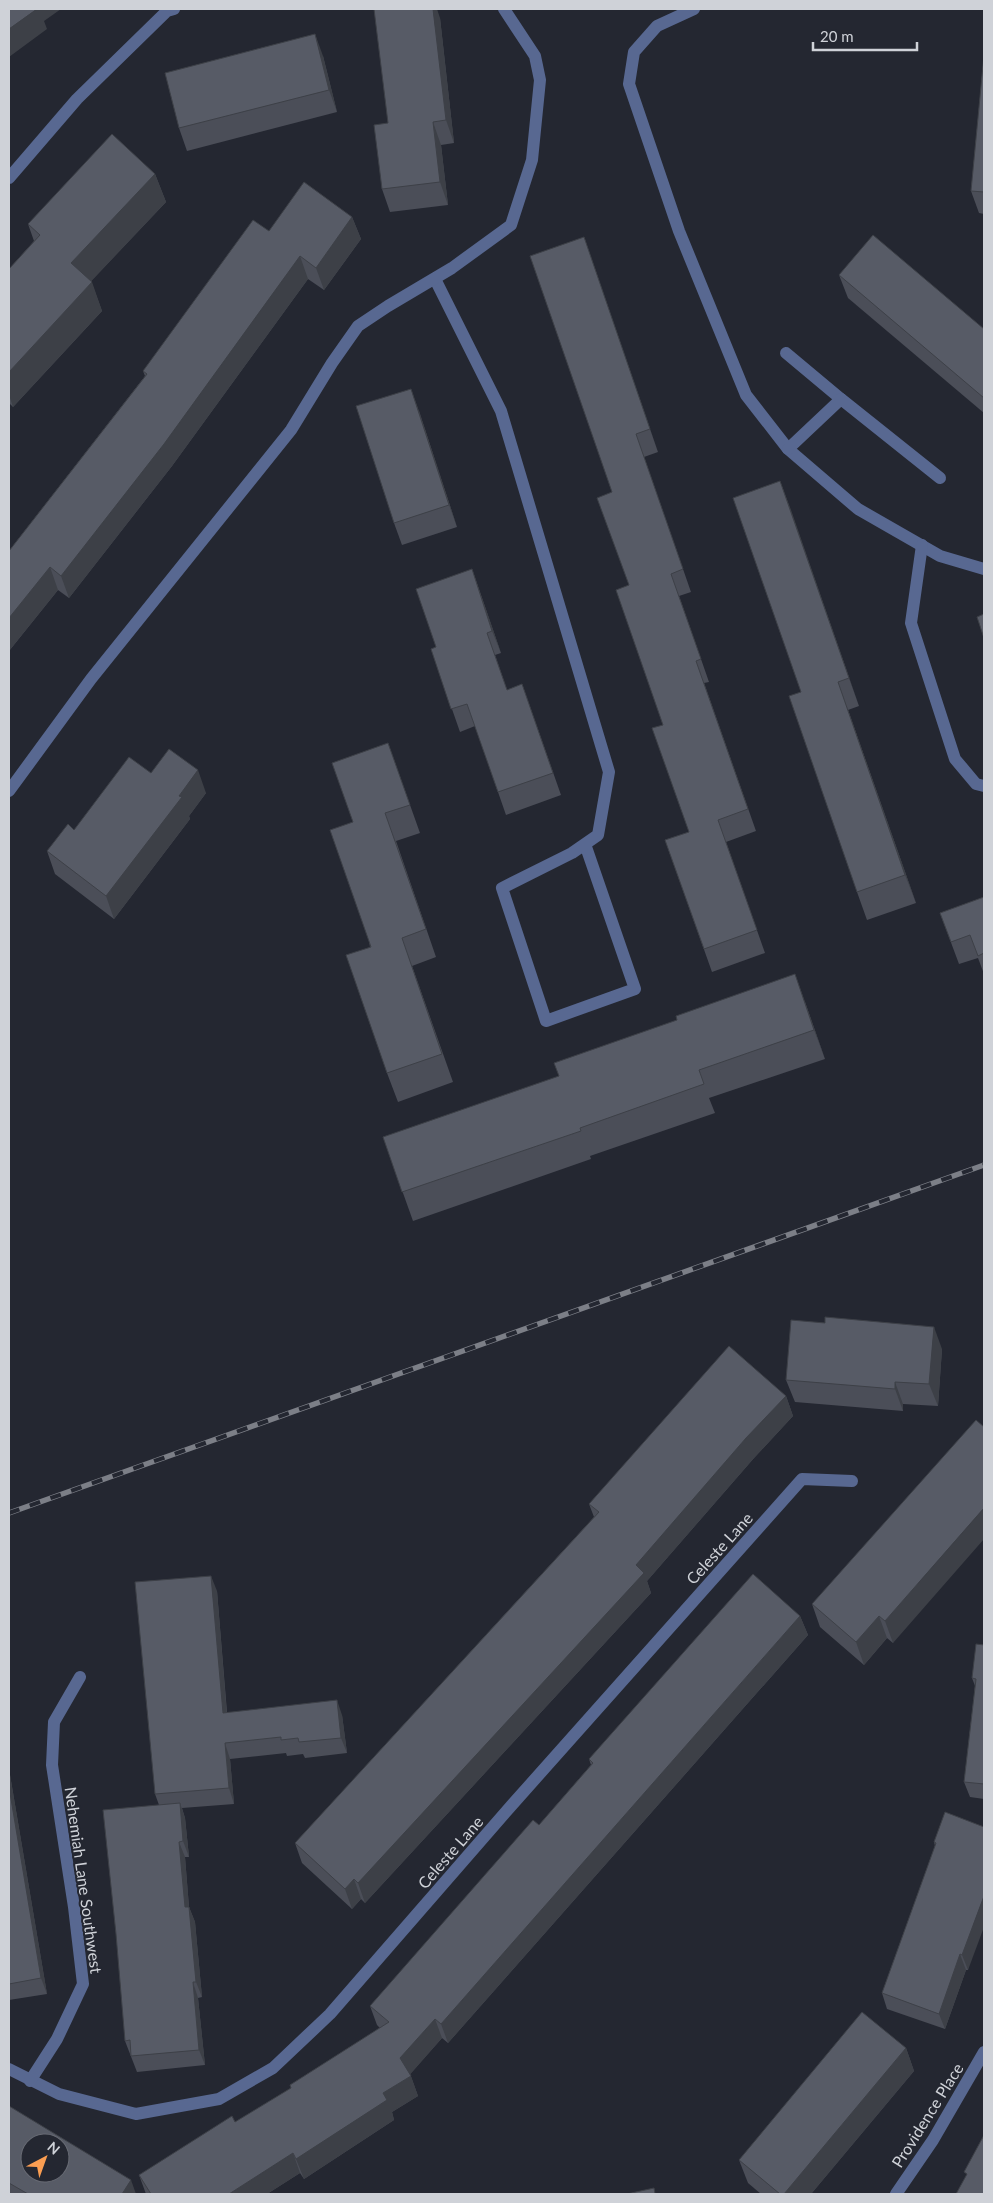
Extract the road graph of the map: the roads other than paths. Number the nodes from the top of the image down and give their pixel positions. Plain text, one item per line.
1 (174, 9) edge
2 (504, 9) edge
3 (689, 10) edge
4 (9, 178) edge
5 (435, 279) junction
6 (786, 353) dead end
7 (841, 399) junction
8 (788, 449) junction
9 (940, 478) dead end
10 (922, 545) junction
11 (984, 569) edge
12 (984, 786) edge
13 (9, 791) edge
14 (585, 844) junction
15 (852, 1481) dead end
16 (80, 1677) dead end
17 (984, 2052) edge
18 (9, 2069) edge
19 (30, 2081) junction
20 (896, 2194) edge

1 - 4 street
2 - 5 street
3 - 8 street
5 - 13 street
5 - 14 street
6 - 7 street
7 - 8 street
7 - 9 street
8 - 10 street
10 - 11 street
10 - 12 street
14 - 14 street
15 - 19 street, Celeste Lane
16 - 19 street, Nehemiah Lane Southwest
17 - 20 street, Providence Place
18 - 19 street, Celeste Lane

